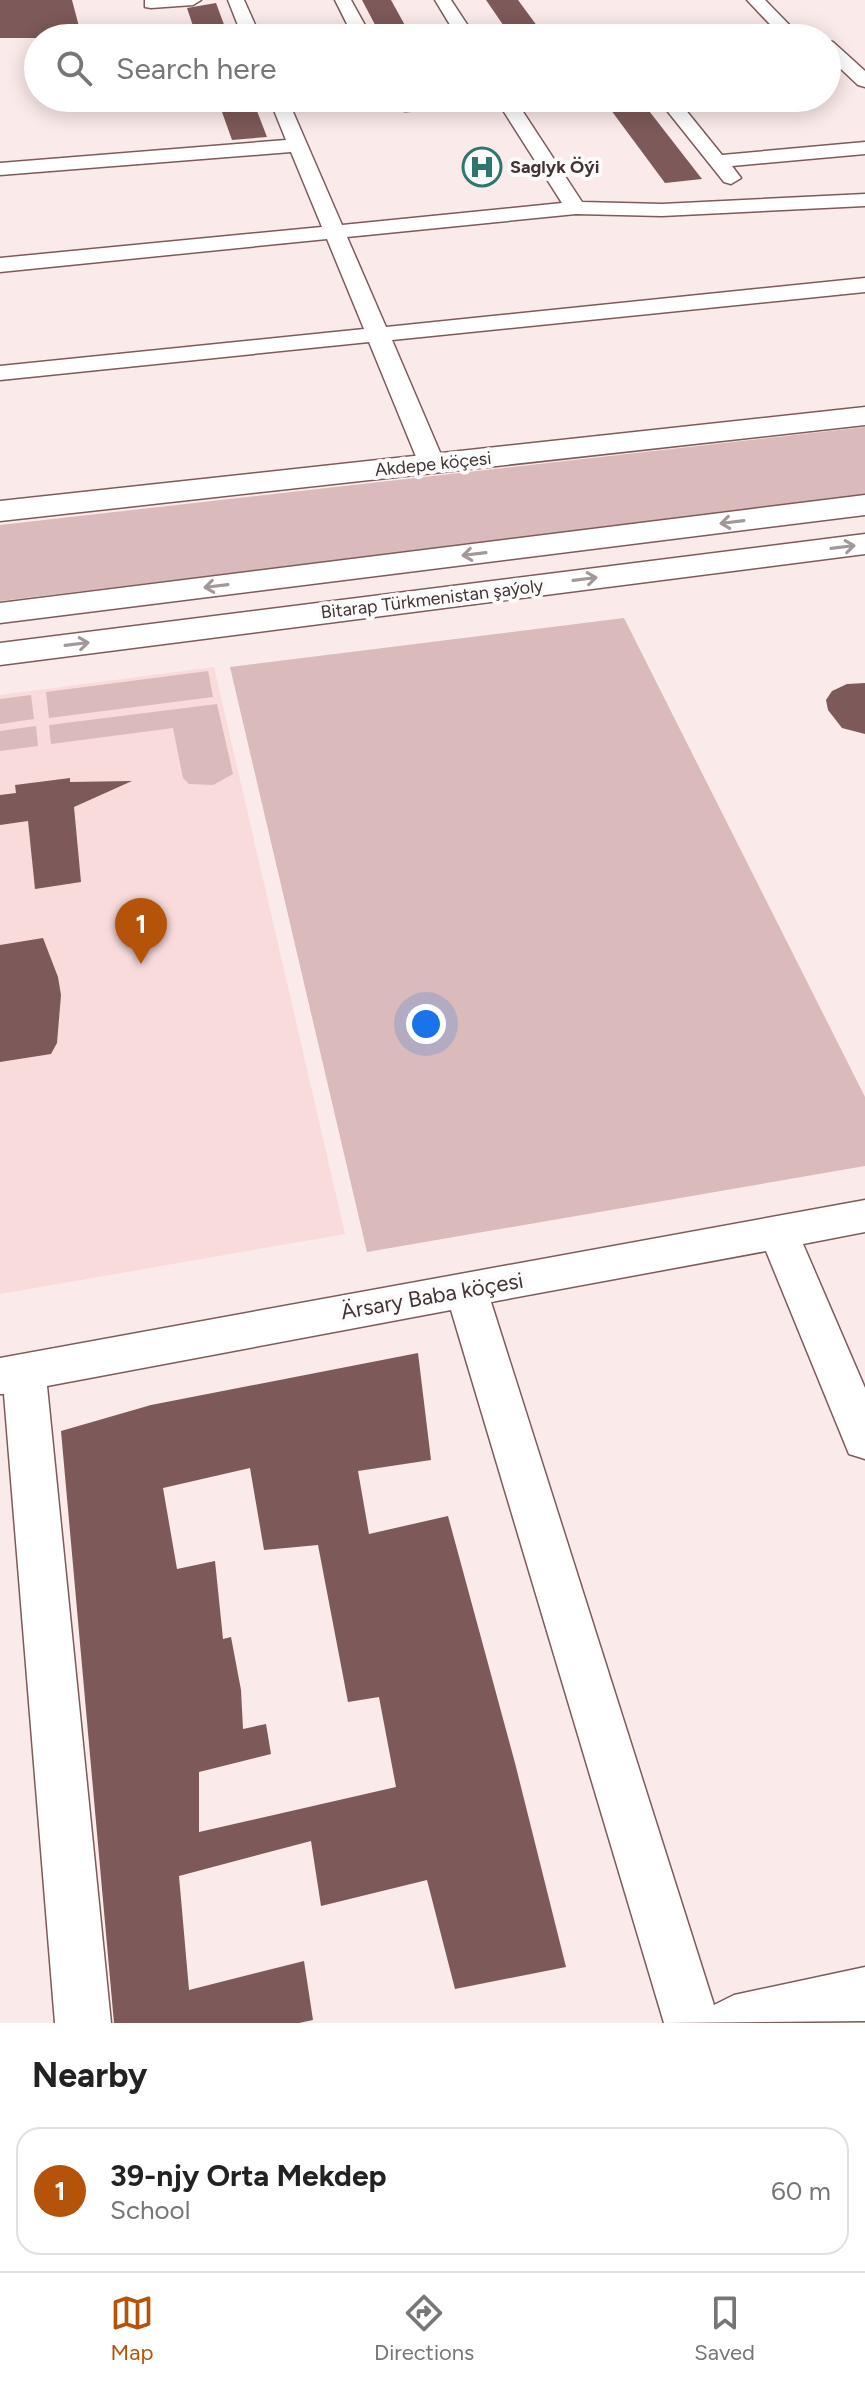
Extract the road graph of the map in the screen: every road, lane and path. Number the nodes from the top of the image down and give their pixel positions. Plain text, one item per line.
1 (193, 0) edge
2 (236, 0) edge
3 (343, 0) edge
4 (443, 0) edge
5 (755, 0) edge
6 (151, 3) dead end
7 (246, 24) edge
8 (356, 24) edge
9 (458, 24) edge
10 (779, 24) edge
11 (852, 43) dead end
12 (841, 44) edge
13 (841, 58) edge
14 (841, 80) edge
15 (864, 80) edge
16 (284, 112) edge
17 (514, 112) edge
18 (677, 112) edge
19 (299, 145) junction
20 (865, 148) edge
21 (717, 161) junction
22 (0, 169) edge
23 (865, 200) edge
24 (754, 207) junction
25 (576, 208) junction
26 (335, 232) junction
27 (0, 265) edge
28 (865, 285) edge
29 (378, 335) junction
30 (0, 373) edge
31 (865, 416) edge
32 (432, 464) junction
33 (865, 505) edge
34 (0, 511) edge
35 (865, 544) edge
36 (0, 613) edge
37 (0, 654) edge
38 (865, 1216) edge
39 (778, 1232) junction
40 (466, 1290) junction
41 (12, 1374) edge
42 (865, 1440) edge
43 (865, 1994) edge
44 (83, 2023) edge
45 (692, 2023) edge
46 (734, 2023) edge

1 - 6 street
2 - 7 street
3 - 8 street
4 - 9 street
5 - 10 street
11 - 12 street
13 - 15 street
14 - 15 street
16 - 19 street
17 - 25 street
18 - 21 street
19 - 22 street
19 - 26 street
20 - 21 street
21 - 24 street
23 - 24 street
24 - 25 street
25 - 26 street
26 - 27 street
26 - 29 street
28 - 29 street
29 - 30 street
29 - 32 street
31 - 32 main road, Akdepe köçesi
32 - 34 main road, Akdepe köçesi
33 -> 36 main road, Bitarap Türkmenistan şaýoly
37 -> 35 main road, Bitarap Türkmenistan şaýoly
38 - 39 street, Ärsary Baba köçesi
39 - 40 street, Ärsary Baba köçesi
39 - 42 street
40 - 41 street, Ärsary Baba köçesi
40 - 45 street
41 - 44 street
43 - 46 street

